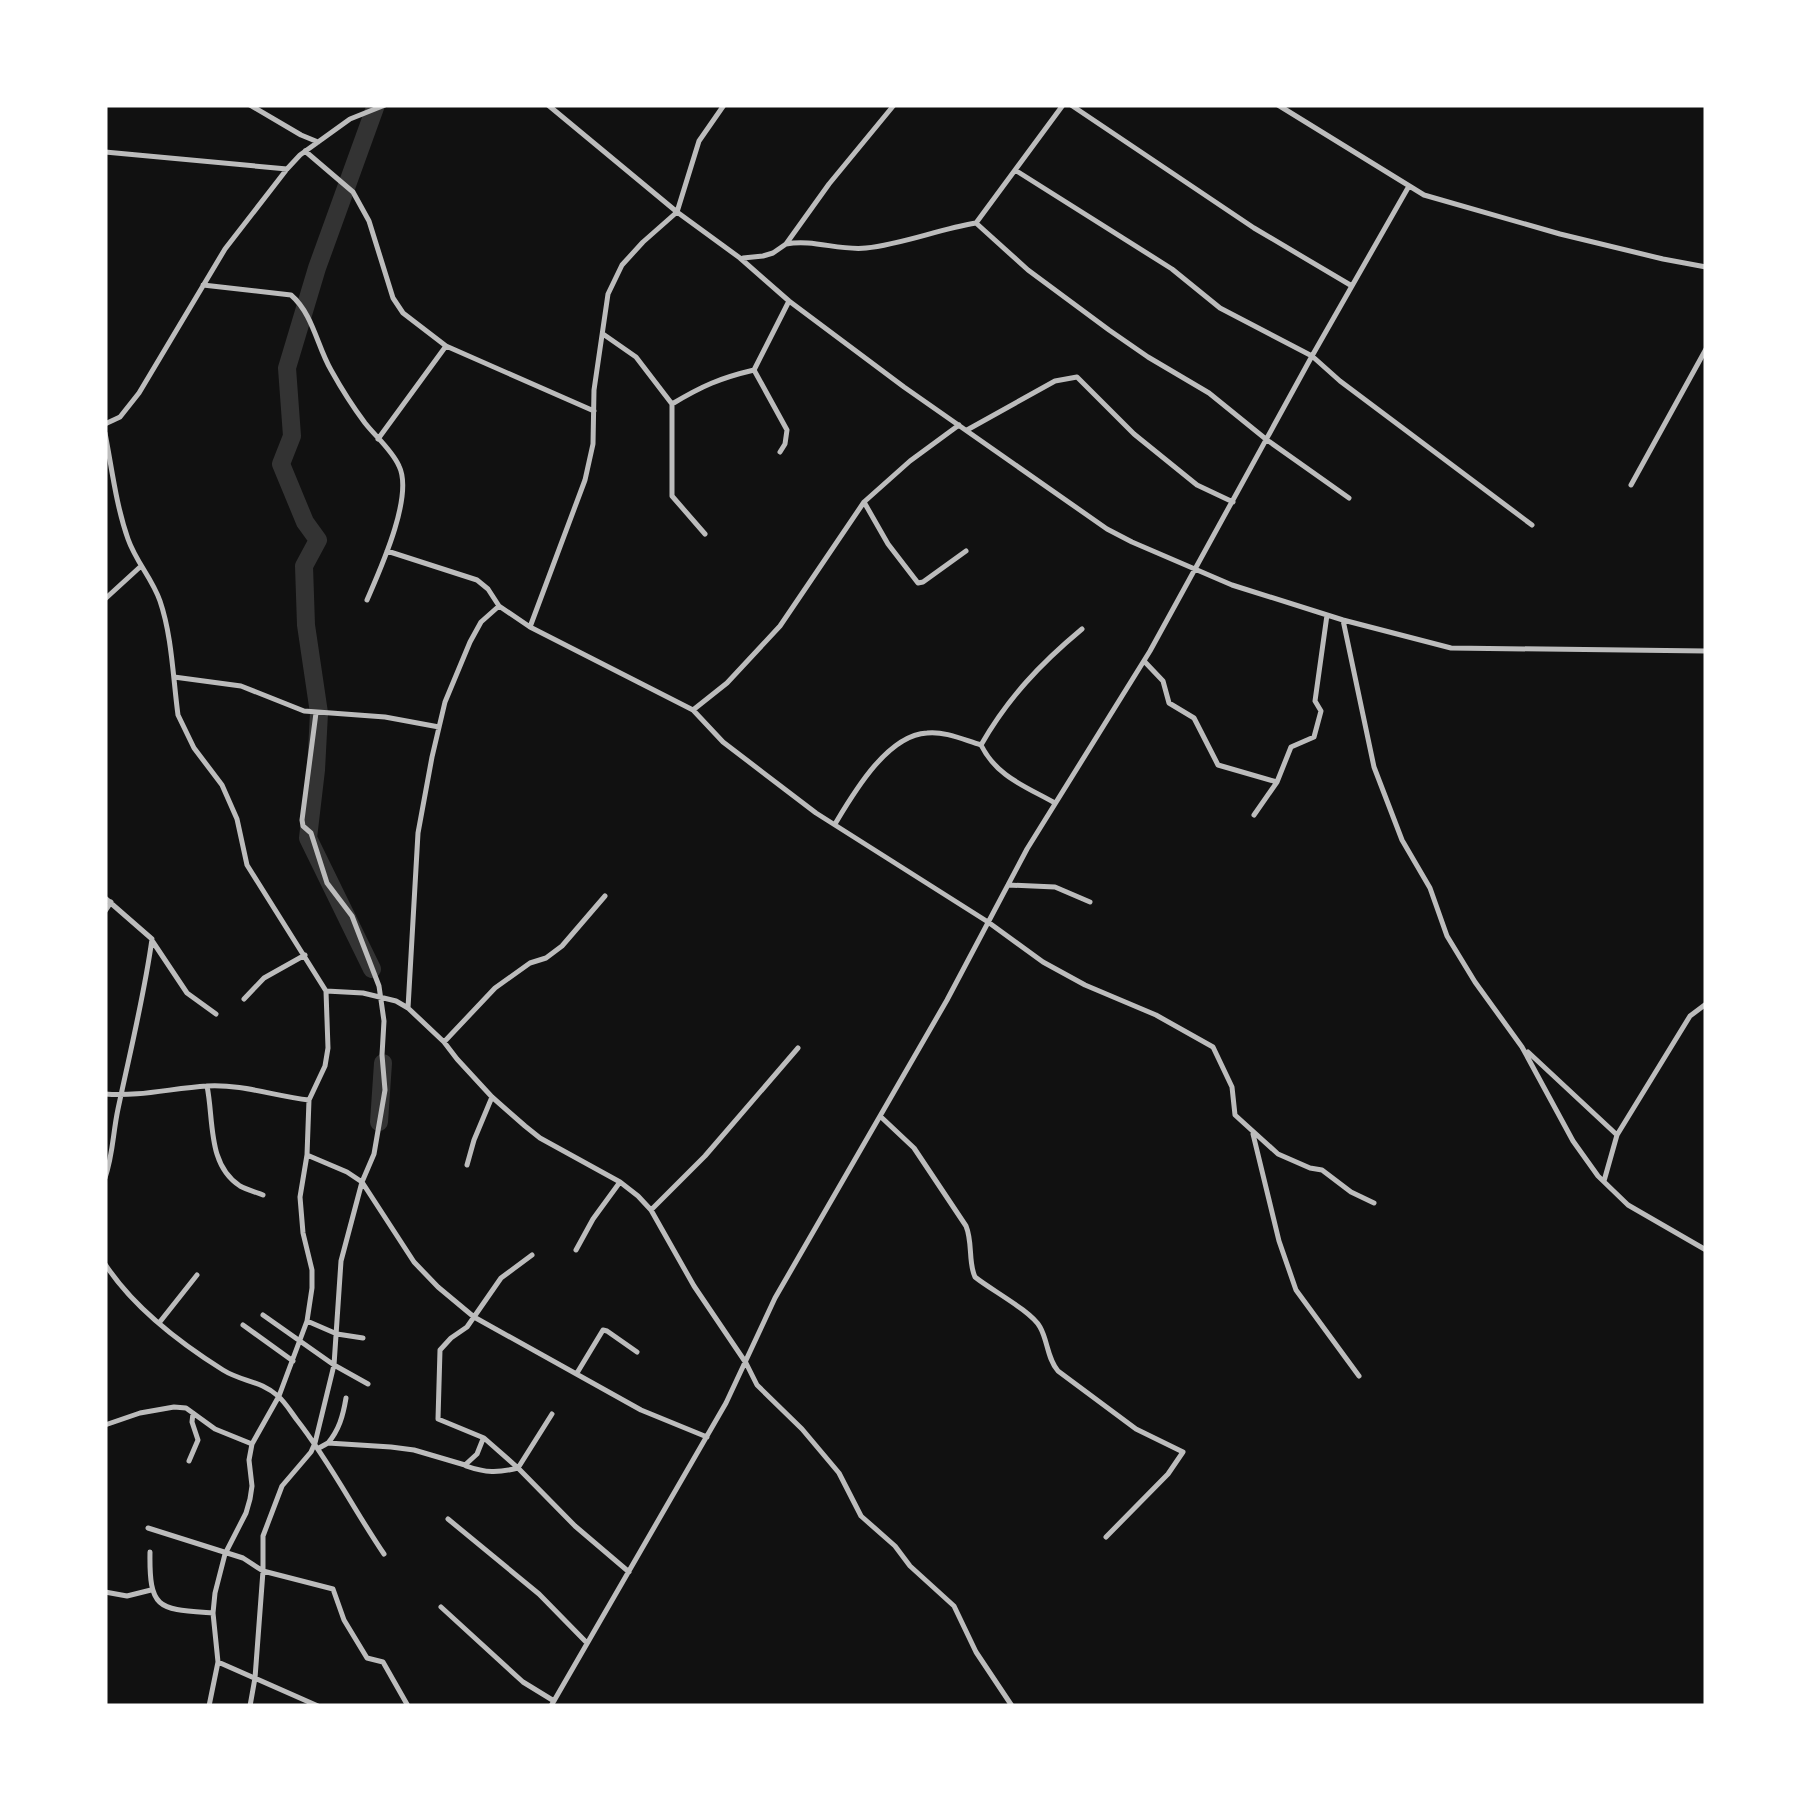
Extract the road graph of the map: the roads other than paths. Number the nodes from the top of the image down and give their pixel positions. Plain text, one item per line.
1 (250, 105) edge
2 (385, 105) edge
3 (548, 105) edge
4 (564, 105) edge
5 (724, 105) edge
6 (894, 105) edge
7 (1063, 105) edge
8 (1071, 105) edge
9 (1278, 105) edge
10 (558, 114) junction
11 (318, 142) junction
12 (305, 151) junction
13 (105, 152) edge
14 (287, 169) junction
15 (1016, 170) junction
16 (1409, 186) junction
17 (677, 212) junction
18 (976, 224) junction
19 (786, 244) junction
20 (740, 258) junction
21 (1706, 266) edge
22 (203, 286) junction
23 (1352, 286) junction
24 (788, 301) junction
25 (602, 333) junction
26 (446, 346) junction
27 (1706, 349) edge
28 (1312, 356) junction
29 (754, 370) junction
30 (672, 404) junction
31 (594, 411) junction
32 (105, 424) edge
33 (960, 425) junction
34 (967, 430) junction
35 (105, 433) edge
36 (378, 439) junction
37 (1268, 440) junction
38 (780, 452) dead end
39 (1631, 485) dead end
40 (1350, 498) dead end
41 (864, 502) junction
42 (1233, 502) junction
43 (1532, 525) dead end
44 (704, 534) dead end
45 (387, 550) junction
46 (966, 551) dead end
47 (140, 567) junction
48 (1196, 570) junction
49 (105, 598) edge
50 (367, 600) dead end
51 (499, 606) junction
52 (1327, 615) junction
53 (1342, 620) junction
54 (530, 627) junction
55 (1082, 629) dead end
56 (1706, 651) edge
57 (1144, 661) junction
58 (173, 676) junction
59 (693, 710) junction
60 (316, 713) junction
61 (439, 727) junction
62 (981, 745) junction
63 (1276, 782) junction
64 (1056, 804) junction
65 (1254, 815) dead end
66 (835, 824) junction
67 (1008, 885) junction
68 (605, 896) dead end
69 (108, 900) edge
70 (1090, 902) dead end
71 (105, 911) edge
72 (988, 922) junction
73 (152, 940) junction
74 (305, 955) junction
75 (326, 991) junction
76 (244, 998) dead end
77 (381, 999) junction
78 (1706, 1004) edge
79 (408, 1008) junction
80 (216, 1014) dead end
81 (444, 1042) junction
82 (1522, 1047) junction
83 (798, 1048) dead end
84 (207, 1086) junction
85 (105, 1094) edge
86 (121, 1096) junction
87 (492, 1098) junction
88 (309, 1100) junction
89 (880, 1116) junction
90 (1252, 1131) junction
91 (1617, 1135) junction
92 (306, 1154) junction
93 (467, 1165) dead end
94 (105, 1178) edge
95 (362, 1182) junction
96 (620, 1182) junction
97 (1604, 1182) junction
98 (263, 1196) dead end
99 (1374, 1203) dead end
100 (652, 1210) junction
101 (576, 1250) dead end
102 (1706, 1250) edge
103 (532, 1254) dead end
104 (105, 1264) edge
105 (197, 1275) dead end
106 (263, 1316) dead end
107 (474, 1317) junction
108 (307, 1320) junction
109 (158, 1323) junction
110 (243, 1325) dead end
111 (337, 1334) junction
112 (363, 1338) dead end
113 (300, 1342) junction
114 (637, 1352) dead end
115 (293, 1361) junction
116 (746, 1363) junction
117 (334, 1366) junction
118 (577, 1374) junction
119 (1359, 1376) dead end
120 (368, 1384) dead end
121 (278, 1396) junction
122 (346, 1398) dead end
123 (193, 1413) junction
124 (552, 1414) dead end
125 (105, 1425) edge
126 (707, 1437) junction
127 (484, 1438) junction
128 (252, 1444) junction
129 (328, 1444) junction
130 (317, 1445) junction
131 (189, 1461) dead end
132 (465, 1465) junction
133 (518, 1468) junction
134 (448, 1519) dead end
135 (148, 1528) dead end
136 (1106, 1537) dead end
137 (150, 1552) dead end
138 (225, 1554) junction
139 (384, 1554) dead end
140 (263, 1571) junction
141 (628, 1572) junction
142 (151, 1590) junction
143 (105, 1592) edge
144 (440, 1607) dead end
145 (213, 1613) junction
146 (588, 1643) junction
147 (218, 1662) junction
148 (255, 1678) junction
149 (552, 1704) edge
150 (209, 1706) edge
151 (250, 1706) edge
152 (318, 1706) edge
153 (408, 1706) edge
154 (1012, 1706) edge

1 - 11 street
2 - 11 street
3 - 10 street
4 - 10 street
5 - 17 street
6 - 19 street
7 - 15 street
8 - 23 street
9 - 16 street
10 - 17 street
11 - 12 street
12 - 14 street
12 - 26 street
13 - 14 street
14 - 22 street
15 - 18 street
15 - 28 street
16 - 21 street
16 - 23 street
17 - 20 street
17 - 25 street
18 - 19 street
18 - 37 street
19 - 20 street
20 - 24 street
22 - 32 street
22 - 36 street
23 - 28 street
24 - 29 street
24 - 33 street
25 - 30 street
25 - 31 street
26 - 31 street
26 - 36 street
27 - 39 street
28 - 37 street
28 - 43 street
29 - 30 street
29 - 38 street
30 - 44 street
31 - 54 street
33 - 34 street
33 - 41 street
34 - 42 street
34 - 48 street
35 - 47 street
36 - 45 street
37 - 40 street
37 - 42 street
41 - 46 street
41 - 59 street
42 - 48 street
45 - 50 street
45 - 51 street
47 - 49 street
47 - 58 street
48 - 52 street
48 - 57 street
51 - 54 street
51 - 61 street
52 - 53 street
52 - 63 street
53 - 56 street
53 - 82 street
54 - 59 street
55 - 62 street
57 - 63 street
57 - 64 street
58 - 60 street
58 - 74 street
59 - 66 street
60 - 61 street
60 - 77 street
61 - 79 street
62 - 64 street
62 - 66 street
63 - 65 street
64 - 67 street
66 - 72 street
67 - 70 street
67 - 72 street
68 - 81 street
69 - 71 street
69 - 73 street
72 - 89 street
72 - 90 street
73 - 80 street
73 - 86 street
74 - 75 street
74 - 76 street
75 - 77 street
75 - 88 street
77 - 79 street
77 - 95 street
78 - 91 street
79 - 81 street
81 - 87 street
82 - 91 street
82 - 97 street
83 - 100 street
84 - 86 street
84 - 88 street
84 - 98 street
85 - 86 street
86 - 94 street
87 - 93 street
87 - 96 street
88 - 92 street
89 - 116 street
89 - 136 street
90 - 99 street
90 - 119 street
91 - 97 street
92 - 95 street
92 - 108 street
95 - 107 street
95 - 111 street
96 - 100 street
96 - 101 street
97 - 102 street
100 - 116 street
103 - 107 street
104 - 109 street
105 - 109 street
106 - 113 street
107 - 118 street
107 - 127 street
108 - 111 street
108 - 113 street
109 - 121 street
110 - 115 street
111 - 112 street
111 - 117 street
113 - 115 street
113 - 117 street
114 - 118 street
115 - 121 street
116 - 126 street
116 - 154 street
117 - 120 street
117 - 130 street
118 - 126 street
121 - 128 street
121 - 130 street
122 - 129 street
123 - 125 street
123 - 128 street
123 - 131 street
124 - 133 street
126 - 141 street
127 - 132 street
127 - 133 street
128 - 138 street
129 - 130 street
129 - 132 street
130 - 139 street
130 - 140 street
132 - 133 street
133 - 141 street
134 - 146 street
135 - 138 street
137 - 142 street
138 - 140 street
138 - 145 street
140 - 148 street
140 - 153 street
141 - 146 street
142 - 143 street
142 - 145 street
144 - 149 street
145 - 147 street
146 - 149 street
147 - 148 street
147 - 150 street
148 - 151 street
148 - 152 street

